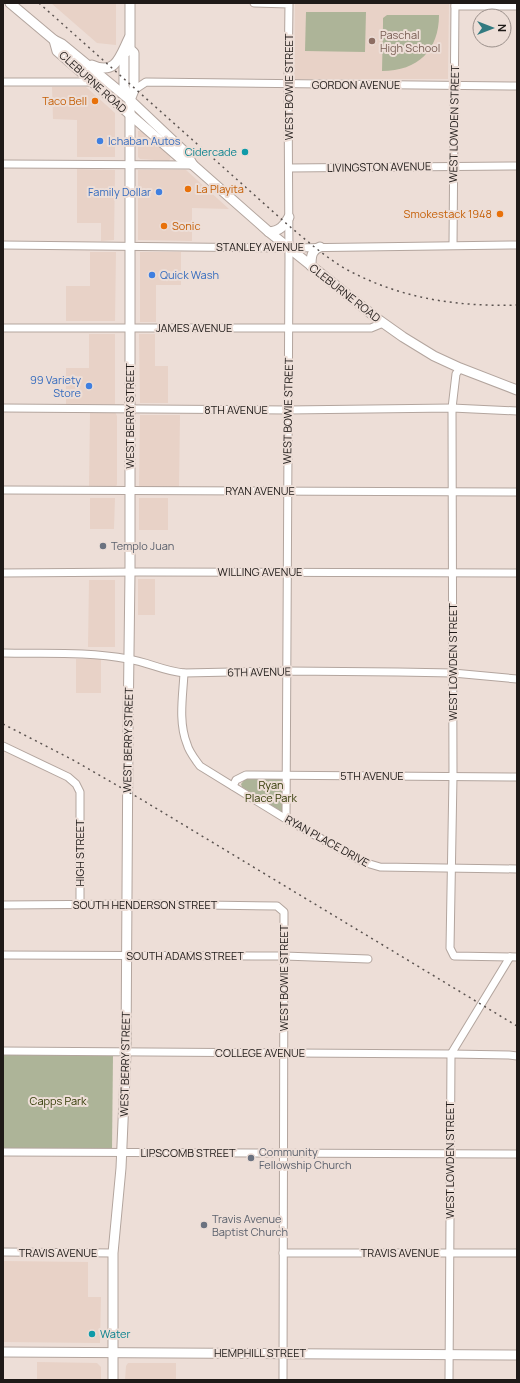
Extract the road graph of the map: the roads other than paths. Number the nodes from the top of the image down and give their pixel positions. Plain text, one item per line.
1 (10, 3) edge
2 (130, 3) edge
3 (254, 3) edge
4 (289, 4) edge
5 (454, 4) edge
6 (517, 6) edge
7 (130, 35) junction
8 (54, 40) junction
9 (130, 49) junction
10 (84, 62) junction
11 (134, 68) junction
12 (3, 82) edge
13 (93, 82) junction
14 (146, 82) junction
15 (288, 84) junction
16 (454, 85) junction
17 (517, 86) edge
18 (134, 90) junction
19 (130, 100) junction
20 (130, 115) junction
21 (3, 164) edge
22 (130, 164) junction
23 (194, 165) junction
24 (453, 166) junction
25 (517, 166) edge
26 (289, 168) junction
27 (288, 217) junction
28 (269, 232) junction
29 (3, 245) edge
30 (452, 245) junction
31 (130, 246) junction
32 (517, 246) edge
33 (320, 247) junction
34 (289, 248) junction
35 (311, 266) junction
36 (384, 323) junction
37 (3, 328) edge
38 (130, 328) junction
39 (289, 329) junction
40 (460, 368) junction
41 (517, 390) edge
42 (3, 408) edge
43 (452, 408) junction
44 (130, 409) junction
45 (288, 410) junction
46 (517, 411) edge
47 (3, 490) edge
48 (130, 490) junction
49 (287, 491) junction
50 (452, 492) junction
51 (517, 492) edge
52 (130, 572) junction
53 (287, 572) junction
54 (3, 573) edge
55 (453, 573) junction
56 (517, 573) edge
57 (3, 653) edge
58 (129, 659) junction
59 (288, 671) junction
60 (184, 672) junction
61 (453, 673) junction
62 (517, 679) edge
63 (3, 746) edge
64 (287, 775) junction
65 (453, 776) junction
66 (517, 777) edge
67 (233, 786) junction
68 (286, 819) junction
69 (452, 868) junction
70 (517, 869) edge
71 (127, 904) junction
72 (3, 905) edge
73 (80, 905) junction
74 (284, 912) joint
75 (3, 955) edge
76 (127, 955) junction
77 (284, 956) junction
78 (514, 957) edge
79 (368, 958) dead end
80 (3, 1051) edge
81 (126, 1053) junction
82 (283, 1054) junction
83 (451, 1054) junction
84 (517, 1056) edge
85 (3, 1152) edge
86 (122, 1153) junction
87 (283, 1153) junction
88 (450, 1154) junction
89 (517, 1154) edge
90 (3, 1252) edge
91 (450, 1252) junction
92 (113, 1253) junction
93 (283, 1253) junction
94 (517, 1253) edge
95 (3, 1352) edge
96 (113, 1353) junction
97 (283, 1353) junction
98 (450, 1354) junction
99 (517, 1355) edge
100 (113, 1380) edge
101 (283, 1380) edge
102 (450, 1380) edge

1 - 8 main road, CLEBURNE ROAD
2 - 7 main road, WEST BERRY STREET
3 - 4 street
4 - 15 street, WEST BOWIE STREET
5 - 6 street
5 - 16 street, WEST LOWDEN STREET
7 - 9 main road, WEST BERRY STREET
7 - 10 main road
8 - 10 main road, CLEBURNE ROAD
8 - 13 main road, CLEBURNE ROAD
9 - 11 main road, WEST BERRY STREET
9 - 19 main road, WEST BERRY STREET
10 - 19 main road, CLEBURNE ROAD
11 - 14 street
11 - 18 main road, WEST BERRY STREET
12 - 13 street
13 - 20 main road, CLEBURNE ROAD
14 - 15 street, GORDON AVENUE
14 - 18 street
15 - 16 street, GORDON AVENUE
15 - 26 street, WEST BOWIE STREET
16 - 17 street, GORDON AVENUE
16 - 24 street, WEST LOWDEN STREET
18 - 19 main road, WEST BERRY STREET
19 - 20 main road, WEST BERRY STREET
19 - 23 main road, CLEBURNE ROAD
20 - 22 main road, WEST BERRY STREET
20 - 23 main road, CLEBURNE ROAD
21 - 22 street
22 - 23 street
22 - 31 main road, WEST BERRY STREET
23 - 28 main road, CLEBURNE ROAD
24 - 25 street, LIVINGSTON AVENUE
24 - 26 street, LIVINGSTON AVENUE
24 - 30 street, WEST LOWDEN STREET
26 - 27 street, WEST BOWIE STREET
27 - 28 main road
27 - 34 street, WEST BOWIE STREET
28 - 34 main road, CLEBURNE ROAD
29 - 31 street, STANLEY AVENUE
30 - 32 street, STANLEY AVENUE
30 - 33 street, STANLEY AVENUE
31 - 34 street, STANLEY AVENUE
31 - 38 main road, WEST BERRY STREET
33 - 34 street, STANLEY AVENUE
33 - 35 main road
34 - 35 main road, CLEBURNE ROAD
34 - 39 street, WEST BOWIE STREET
35 - 36 main road, CLEBURNE ROAD
36 - 39 street, JAMES AVENUE
36 - 40 main road, CLEBURNE ROAD
37 - 38 street, JAMES AVENUE
38 - 39 street, JAMES AVENUE
38 - 44 main road, WEST BERRY STREET
39 - 45 street, WEST BOWIE STREET
40 - 41 main road, CLEBURNE ROAD
40 - 43 street, WEST LOWDEN STREET
42 - 44 street, 8TH AVENUE
43 - 45 street, 8TH AVENUE
43 - 46 street, 8TH AVENUE
43 - 50 street, WEST LOWDEN STREET
44 - 45 street, 8TH AVENUE
44 - 48 main road, WEST BERRY STREET
45 - 49 street, WEST BOWIE STREET
47 - 48 street, RYAN AVENUE
48 - 49 street, RYAN AVENUE
48 - 52 main road, WEST BERRY STREET
49 - 50 street, RYAN AVENUE
49 - 53 street, WEST BOWIE STREET
50 - 51 street, RYAN AVENUE
50 - 55 street, WEST LOWDEN STREET
52 - 53 street, WILLING AVENUE
52 - 54 street, WILLING AVENUE
52 - 58 main road, WEST BERRY STREET
53 - 55 street, WILLING AVENUE
53 - 59 street, WEST BOWIE STREET
55 - 56 street, WILLING AVENUE
55 - 61 street, WEST LOWDEN STREET
57 - 58 street, 6TH AVENUE
58 - 60 street, 6TH AVENUE
58 - 71 main road, WEST BERRY STREET
59 - 60 street, 6TH AVENUE
59 - 61 street, 6TH AVENUE
59 - 64 street, WEST BOWIE STREET
60 - 67 street, RYAN PLACE DRIVE
61 - 62 street, 6TH AVENUE
61 - 65 street, WEST LOWDEN STREET
63 - 73 street, HIGH STREET
64 - 65 street, 5TH AVENUE
64 - 67 street, 5TH AVENUE
64 - 68 street, WEST BOWIE STREET
65 - 66 street, 5TH AVENUE
65 - 69 street, WEST LOWDEN STREET
67 - 68 street, RYAN PLACE DRIVE
68 - 69 street, RYAN PLACE DRIVE
69 - 70 street, RYAN PLACE DRIVE
69 - 78 street, WEST LOWDEN STREET
71 - 73 street, SOUTH HENDERSON STREET
71 - 74 street, SOUTH HENDERSON STREET
71 - 76 main road, WEST BERRY STREET
72 - 73 street, SOUTH HENDERSON STREET
74 - 77 street, WEST BOWIE STREET
75 - 76 street, SOUTH ADAMS STREET
76 - 77 street, SOUTH ADAMS STREET
76 - 81 main road, WEST BERRY STREET
77 - 79 street, SOUTH ADAMS STREET
77 - 82 street, WEST BOWIE STREET
78 - 83 street
80 - 81 street, COLLEGE AVENUE
81 - 82 street, COLLEGE AVENUE
81 - 86 main road, WEST BERRY STREET
82 - 83 street, COLLEGE AVENUE
82 - 87 street, WEST BOWIE STREET
83 - 84 street, COLLEGE AVENUE
83 - 88 street, WEST LOWDEN STREET
85 - 86 street, LIPSCOMB STREET
86 - 87 street, LIPSCOMB STREET
86 - 92 main road, WEST BERRY STREET
87 - 88 street, LIPSCOMB STREET
87 - 93 street, WEST BOWIE STREET
88 - 89 street, LIPSCOMB STREET
88 - 91 street, WEST LOWDEN STREET
90 - 92 street, TRAVIS AVENUE
91 - 93 street, TRAVIS AVENUE
91 - 94 street, TRAVIS AVENUE
91 - 98 street, WEST LOWDEN STREET
92 - 96 main road, WEST BERRY STREET
93 - 97 street, WEST BOWIE STREET
95 - 96 main road, HEMPHILL STREET
96 - 97 main road, HEMPHILL STREET
96 - 100 main road, WEST BERRY STREET
97 - 98 main road, HEMPHILL STREET
97 - 101 street, WEST BOWIE STREET
98 - 99 main road, HEMPHILL STREET
98 - 102 street, WEST LOWDEN STREET

